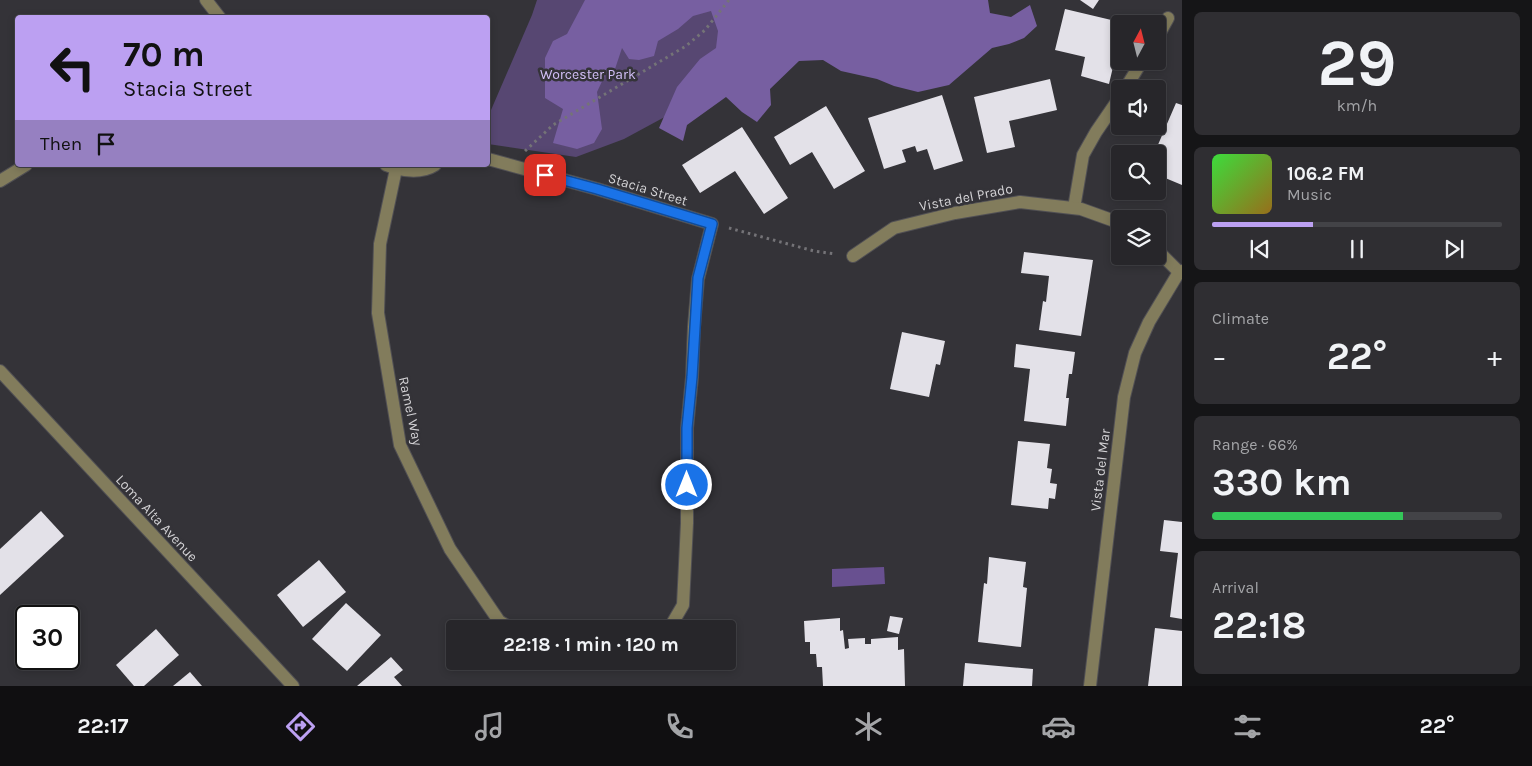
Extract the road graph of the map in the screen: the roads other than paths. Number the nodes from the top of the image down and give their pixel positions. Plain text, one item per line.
1 (206, 0) edge
2 (218, 15) edge
3 (1168, 18) dead end
4 (1166, 22) edge
5 (1111, 110) edge
6 (490, 160) edge
7 (23, 167) edge
8 (391, 167) edge
9 (432, 167) edge
10 (0, 181) edge
11 (1074, 208) junction
12 (1111, 221) edge
13 (854, 256) road end
14 (1166, 258) edge
15 (1181, 271) edge
16 (0, 371) edge
17 (498, 620) edge
18 (674, 620) edge
19 (292, 686) edge
20 (1090, 686) edge

1 - 2 street
3 - 4 street
5 - 11 street
6 - 18 street, Stacia Street
7 - 10 street
8 - 9 street
8 - 17 street, Ramel Way
11 - 12 street, Vista del Prado
11 - 13 street, Vista del Prado
14 - 15 street
15 - 20 street, Vista del Mar
16 - 19 street, Loma Alta Avenue

